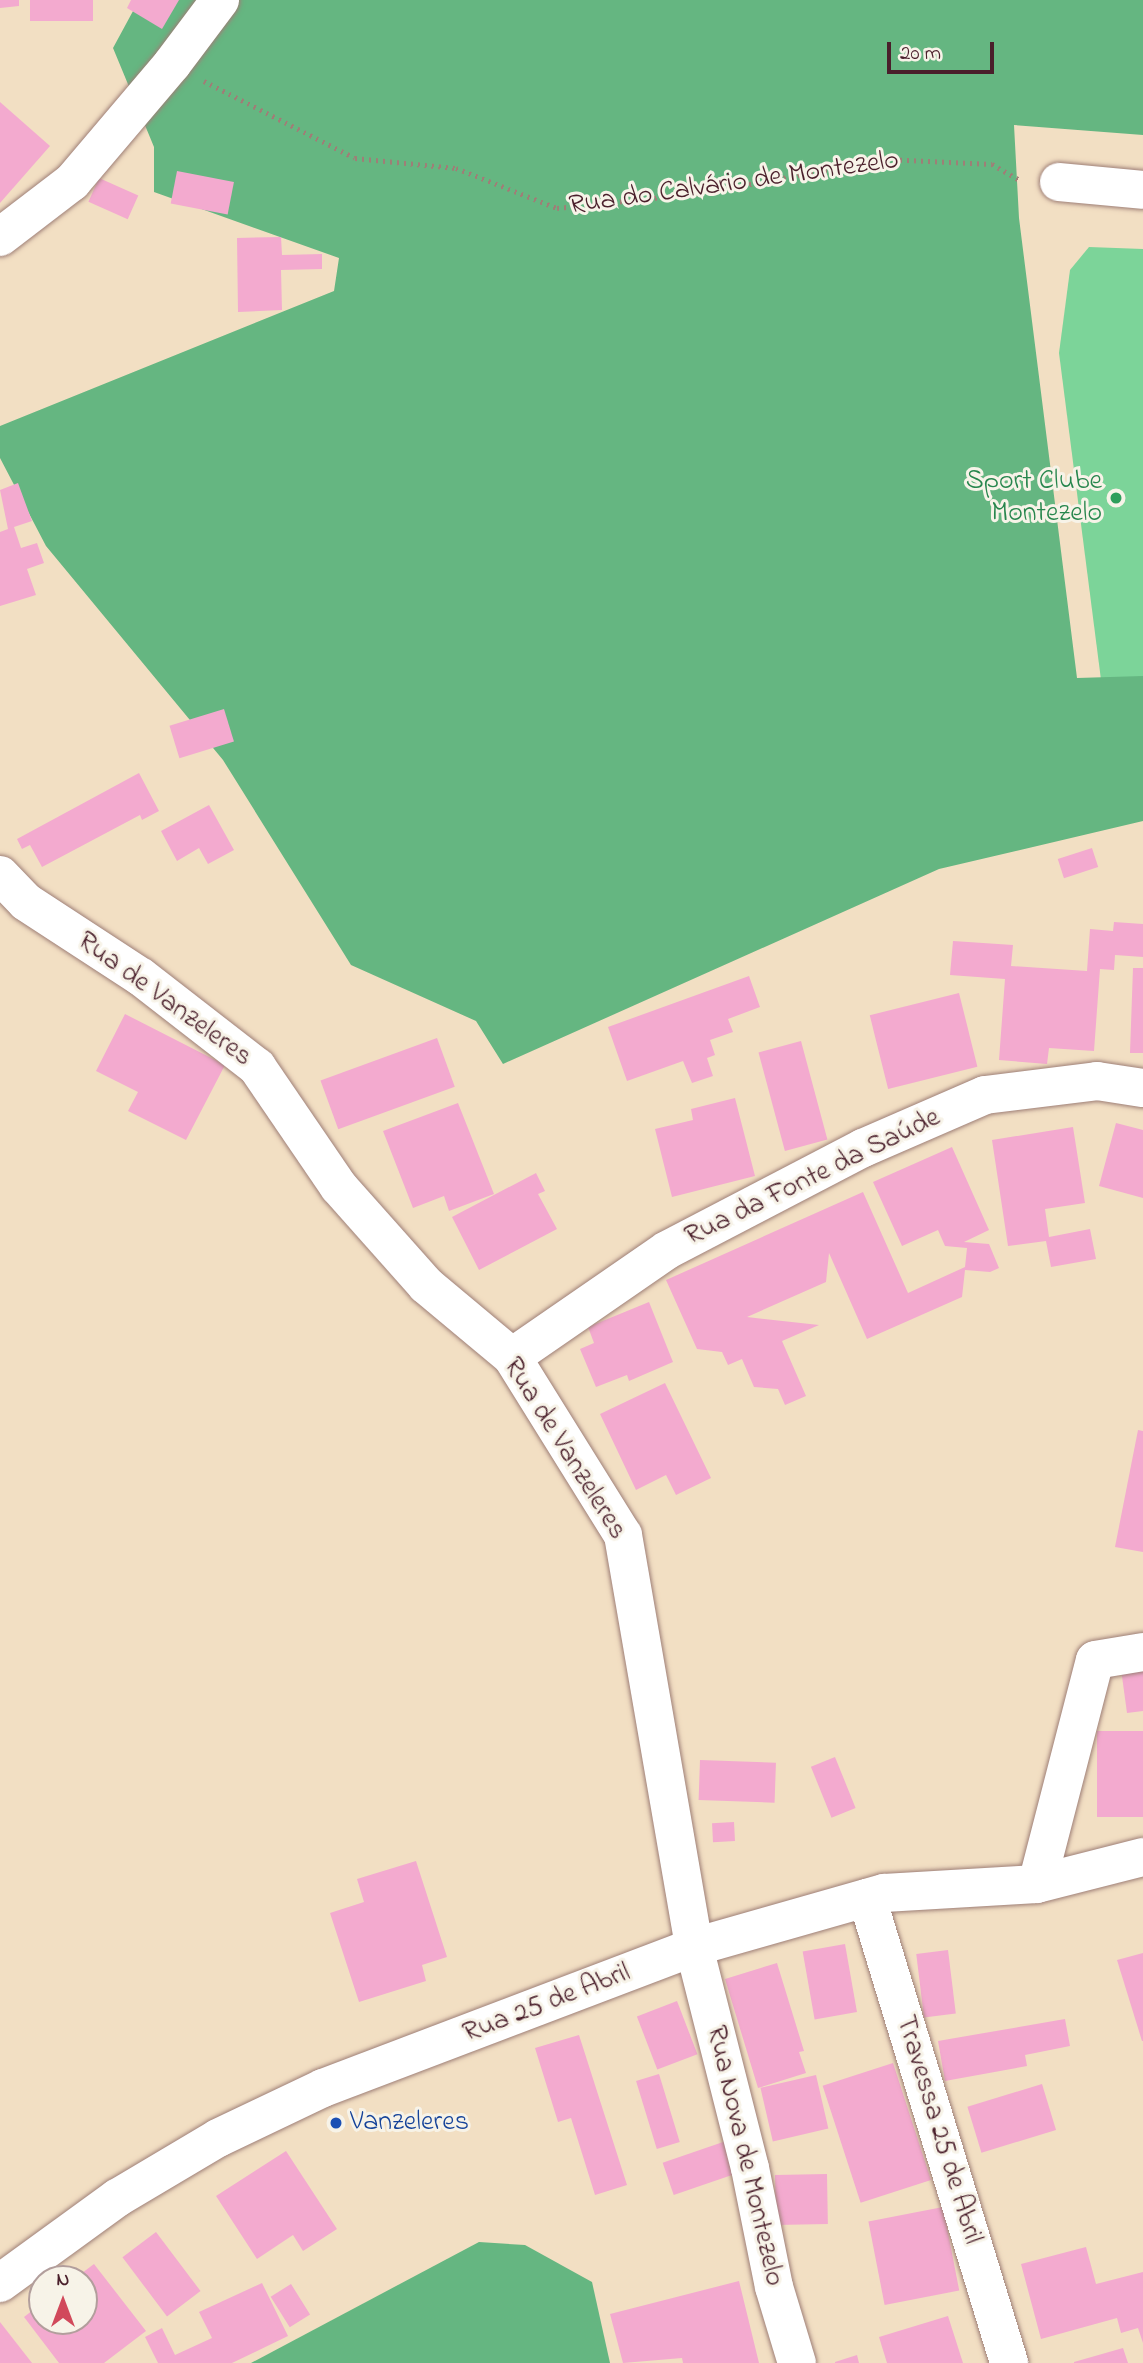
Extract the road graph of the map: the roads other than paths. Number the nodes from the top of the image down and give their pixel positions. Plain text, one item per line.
1 (220, 0) edge
2 (1059, 182) road end
3 (1143, 190) edge
4 (0, 237) edge
5 (0, 875) edge
6 (1143, 1088) edge
7 (512, 1357) junction
8 (1143, 1652) edge
9 (1143, 1857) edge
10 (1037, 1884) junction
11 (867, 1898) junction
12 (694, 1947) junction
13 (0, 2283) edge
14 (797, 2363) edge
15 (1009, 2363) edge

1 - 4 street
2 - 3 street
5 - 7 street, Rua de Vanzeleres
6 - 7 street, Rua da Fonte da Saúde
7 - 12 street, Rua de Vanzeleres
8 - 10 street
9 - 10 street, Rua 25 de Abril
10 - 11 street, Rua 25 de Abril
11 - 12 street, Rua 25 de Abril
11 - 15 street, Travessa 25 de Abril
12 - 13 street, Rua 25 de Abril
12 - 14 street, Rua Nova de Montezelo

